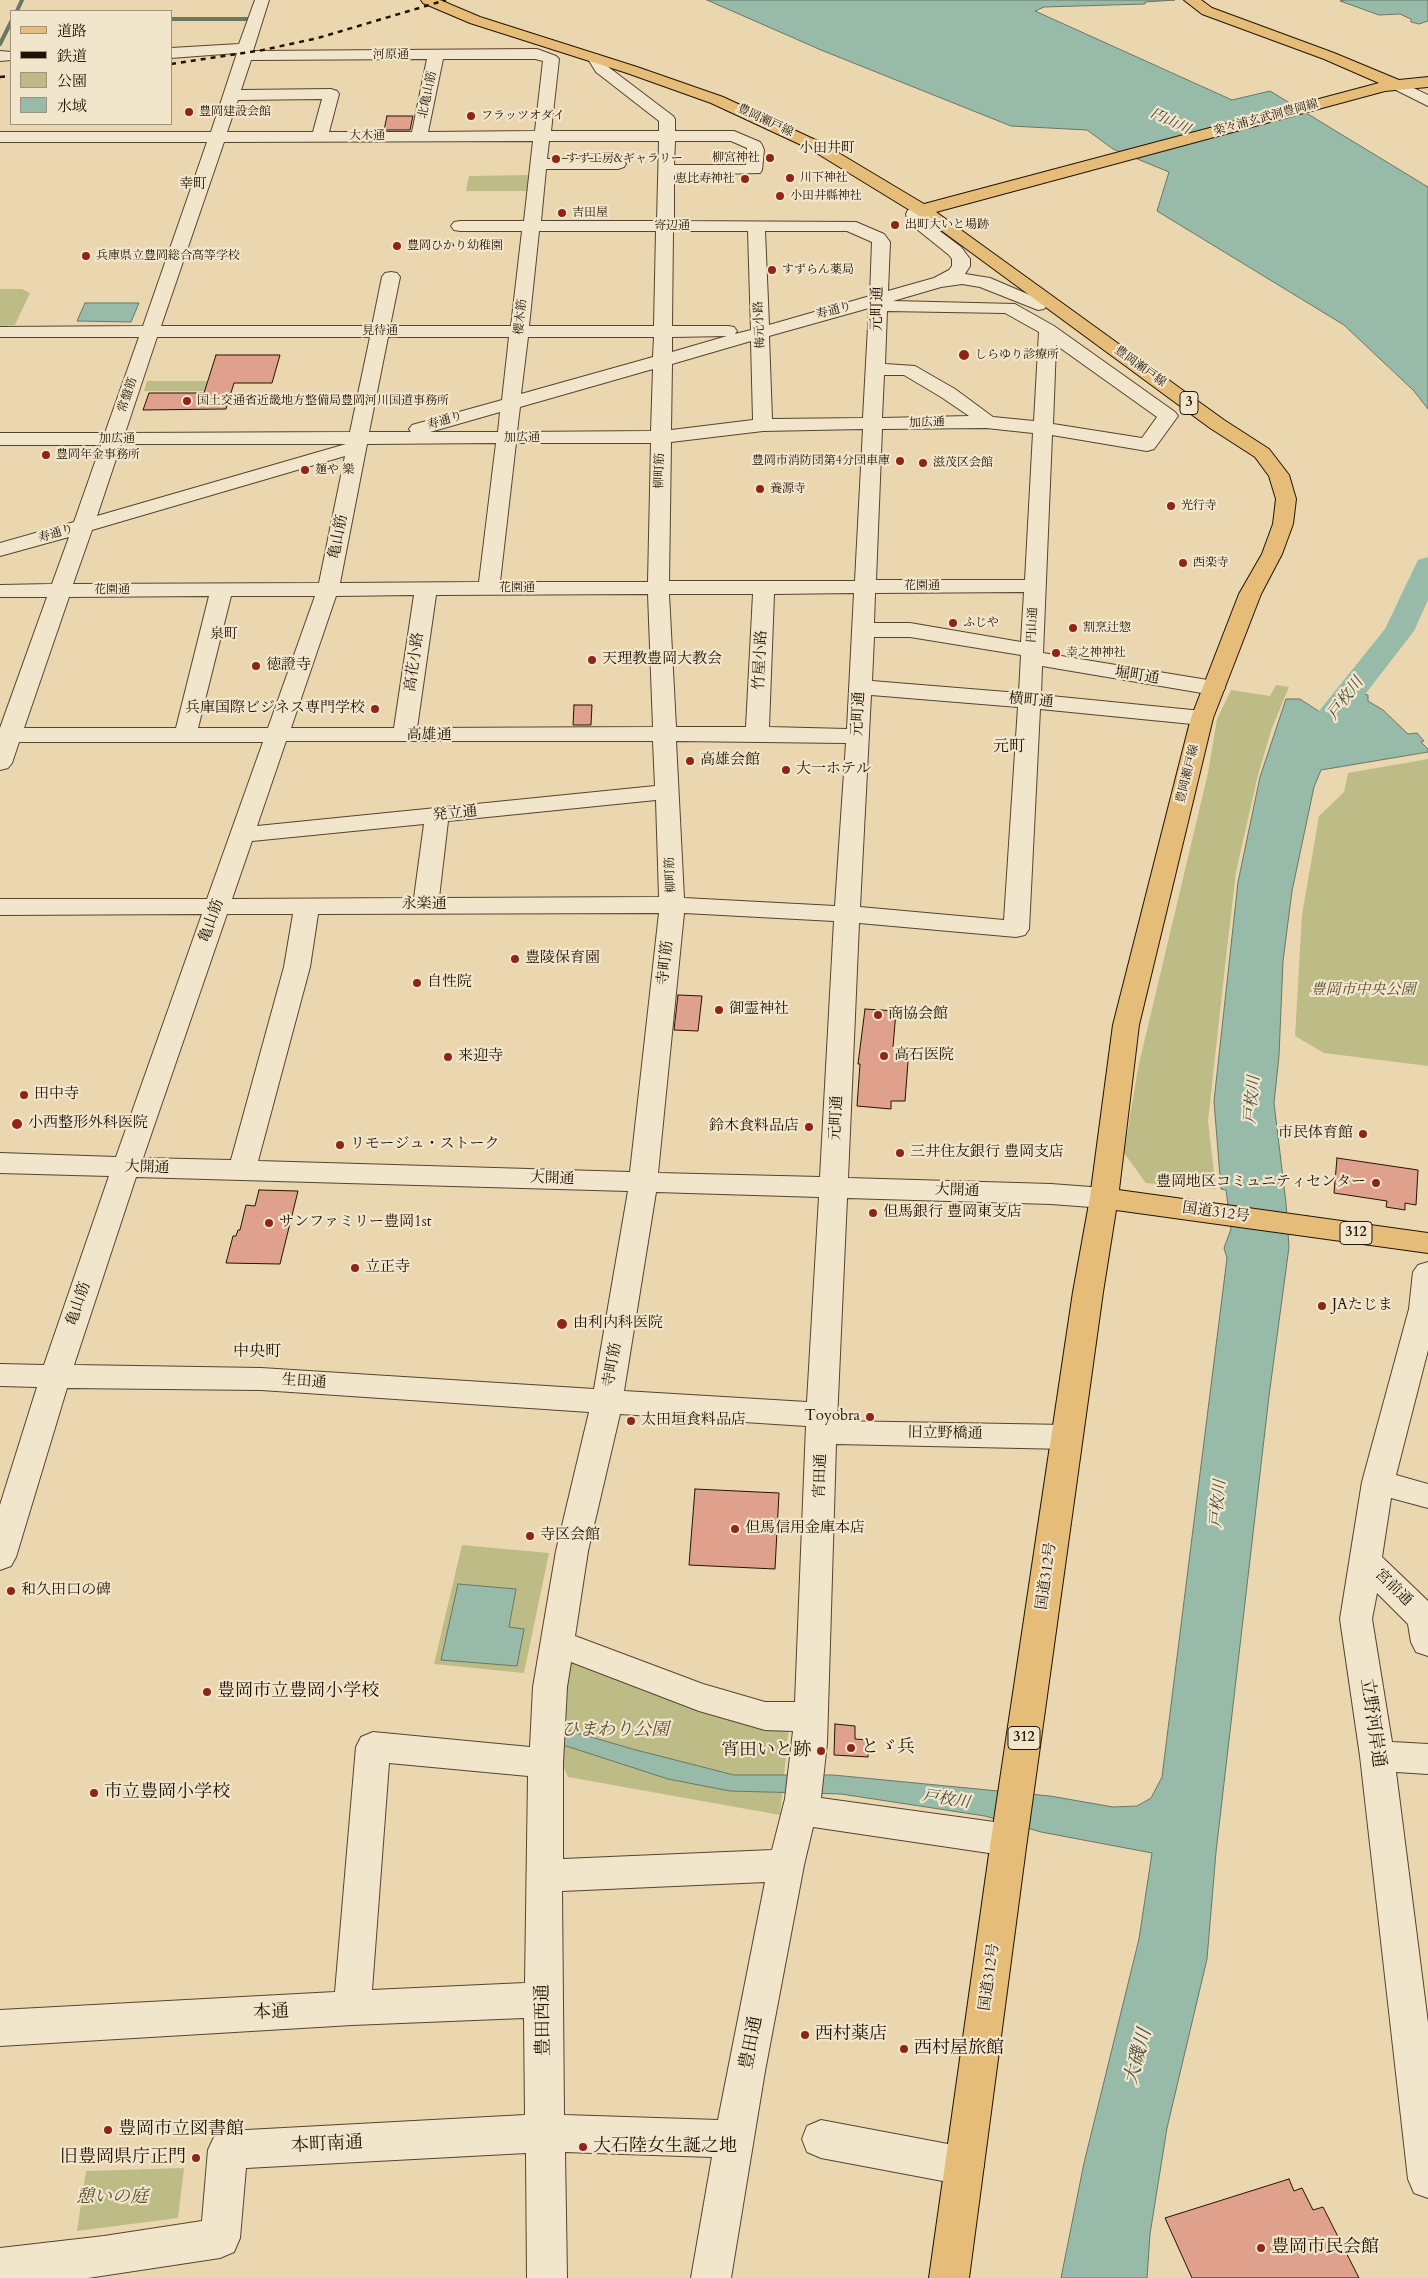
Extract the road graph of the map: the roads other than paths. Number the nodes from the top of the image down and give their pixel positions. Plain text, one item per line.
1 (262, 0) edge
2 (428, 0) edge
3 (1192, 1) edge
4 (245, 52) junction
5 (172, 53) edge
6 (436, 54) junction
7 (538, 54) joint
8 (599, 64) junction
9 (1428, 82) edge
10 (1389, 85) junction
11 (232, 94) junction
12 (1428, 101) edge
13 (320, 136) junction
14 (419, 136) junction
15 (541, 136) junction
16 (666, 136) junction
17 (0, 137) edge
18 (217, 137) junction
19 (538, 164) junction
20 (618, 164) dead end
21 (666, 170) junction
22 (930, 208) junction
23 (460, 226) dead end
24 (531, 226) junction
25 (664, 226) junction
26 (756, 226) junction
27 (881, 240) joint
28 (391, 277) dead end
29 (940, 282) junction
30 (884, 297) junction
31 (1080, 323) junction
32 (1048, 330) junction
33 (150, 331) junction
34 (380, 331) junction
35 (519, 331) junction
36 (662, 331) junction
37 (760, 331) junction
38 (0, 332) edge
39 (662, 360) junction
40 (876, 369) junction
41 (510, 403) junction
42 (986, 422) junction
43 (763, 425) junction
44 (872, 425) junction
45 (1044, 428) junction
46 (661, 437) junction
47 (113, 438) junction
48 (388, 438) junction
49 (507, 438) junction
50 (0, 439) edge
51 (358, 442) junction
52 (84, 526) junction
53 (0, 550) edge
54 (1035, 586) junction
55 (764, 587) junction
56 (864, 587) junction
57 (489, 588) junction
58 (658, 588) junction
59 (222, 589) junction
60 (328, 589) junction
61 (426, 589) junction
62 (0, 590) edge
63 (60, 590) junction
64 (863, 630) junction
65 (1031, 654) junction
66 (860, 687) junction
67 (1214, 688) junction
68 (1029, 701) junction
69 (1202, 718) junction
70 (757, 734) junction
71 (5, 735) edge
72 (663, 735) junction
73 (185, 736) junction
74 (278, 736) junction
75 (404, 736) junction
76 (858, 736) junction
77 (0, 763) edge
78 (666, 792) junction
79 (437, 816) junction
80 (244, 835) junction
81 (218, 905) junction
82 (307, 905) junction
83 (426, 905) junction
84 (672, 905) junction
85 (0, 907) edge
86 (847, 914) junction
87 (0, 1163) edge
88 (126, 1167) junction
89 (242, 1170) junction
90 (643, 1182) junction
91 (834, 1188) junction
92 (1104, 1198) junction
93 (1428, 1243) edge
94 (1428, 1272) edge
95 (0, 1375) edge
96 (55, 1376) junction
97 (607, 1402) junction
98 (822, 1424) junction
99 (1067, 1436) junction
100 (1378, 1482) junction
101 (1428, 1496) edge
102 (0, 1557) edge
103 (1366, 1561) junction
104 (1428, 1642) edge
105 (557, 1643) junction
106 (810, 1717) junction
107 (1377, 1756) junction
108 (1428, 1760) edge
109 (546, 1762) junction
110 (801, 1804) junction
111 (1009, 1840) junction
112 (786, 1865) junction
113 (544, 1876) junction
114 (543, 2000) junction
115 (352, 2008) junction
116 (0, 2028) edge
117 (1424, 2122) edge
118 (545, 2133) junction
119 (735, 2139) junction
120 (821, 2139) dead end
121 (964, 2166) junction
122 (1428, 2179) edge
123 (0, 2268) edge
124 (547, 2278) edge
125 (711, 2278) edge
126 (949, 2278) edge

1 - 4 street, 常盤筋
2 - 8 main road, 豊岡瀬戸線 / 3
3 - 10 main road
4 - 5 street, 河原通
4 - 6 street, 河原通
4 - 11 street, 常盤筋
6 - 7 street, 河原通
6 - 14 street, 北亀山筋
7 - 15 street, 櫻木筋
8 - 16 street, 柳町筋
8 - 22 main road, 豊岡瀬戸線 / 3
9 - 10 main road
10 - 12 street
10 - 22 main road, 楽々浦玄武洞豊岡線
11 - 13 street
11 - 18 street, 常盤筋
13 - 14 street, 大木通
13 - 18 street, 大木通
14 - 15 street, 大木通
15 - 16 street, 大木通
15 - 19 street, 櫻木筋
16 - 21 street, 柳町筋
16 - 21 street, 大木通
17 - 18 street, 大木通
18 - 33 street, 常盤筋
19 - 20 street
19 - 24 street, 櫻木筋
21 - 25 street, 柳町筋
22 - 29 street
22 - 31 main road, 豊岡瀬戸線 / 3
23 - 24 street, 寄辺通
24 - 25 street, 寄辺通
24 - 35 street, 櫻木筋
25 - 26 street, 寄辺通
25 - 36 street, 柳町筋
26 - 27 street, 寄辺通
26 - 37 street, 梅元小路
27 - 30 street, 元町通
28 - 34 street, 亀山筋
29 - 30 street, 寿通り
29 - 31 street
30 - 32 street
30 - 37 street, 寿通り
30 - 40 street, 元町通
31 - 67 main road, 豊岡瀬戸線 / 3
32 - 45 street, 円山通
32 - 45 street, 加広通
33 - 34 street, 見待通
33 - 38 street, 見待通
33 - 47 street, 常盤筋
34 - 35 street, 見待通
34 - 51 street, 亀山筋
35 - 36 street, 見待通
35 - 41 street, 櫻木筋
36 - 37 street, 見待通
36 - 39 street, 柳町筋
37 - 39 street, 寿通り
37 - 43 street, 梅元小路
39 - 41 street, 寿通り
39 - 46 street, 柳町筋
40 - 42 street
40 - 44 street, 元町通
41 - 48 street, 寿通り
41 - 49 street, 櫻木筋
42 - 44 street, 加広通
42 - 45 street, 加広通
43 - 44 street, 加広通
43 - 46 street, 加広通
44 - 56 street, 元町通
45 - 54 street, 円山通
46 - 49 street, 加広通
46 - 58 street, 柳町筋
47 - 50 street, 加広通
47 - 51 street, 加広通
47 - 52 street, 常盤筋
48 - 49 street, 加広通
48 - 51 street, 加広通
49 - 57 street, 櫻木筋
51 - 52 street, 寿通り
51 - 60 street, 亀山筋
52 - 53 street, 寿通り
52 - 63 street, 常盤筋
54 - 56 street, 花園通
54 - 65 street, 円山通
55 - 56 street, 花園通
55 - 58 street, 花園通
55 - 70 street, 竹屋小路
56 - 64 street, 元町通
57 - 58 street, 花園通
57 - 61 street, 花園通
58 - 72 street, 柳町筋
59 - 60 street, 花園通
59 - 63 street, 花園通
59 - 73 street
60 - 61 street, 花園通
60 - 74 street, 亀山筋
61 - 75 street, 高花小路
62 - 63 street, 花園通
63 - 71 street, 常盤筋
64 - 65 street, 堀町通
64 - 66 street, 元町通
65 - 67 street, 堀町通
65 - 68 street, 円山通
66 - 68 street, 横町通
66 - 76 street, 元町通
67 - 69 main road, 豊岡瀬戸線 / 3
68 - 69 street, 横町通
68 - 86 street, 円山通
69 - 92 main road, 豊岡瀬戸線 / 3
70 - 72 street, 高雄通
70 - 76 street, 高雄通
71 - 73 street, 高雄通
71 - 77 street, 常盤筋
72 - 75 street, 高雄通
72 - 78 street, 柳町筋
73 - 74 street, 高雄通
74 - 75 street, 高雄通
74 - 80 street, 亀山筋
76 - 86 street, 元町通
78 - 79 street, 発立通
78 - 84 street, 柳町筋
79 - 80 street, 発立通
79 - 83 street
80 - 81 street, 亀山筋
81 - 82 street, 永楽通
81 - 85 street, 永楽通
81 - 88 street, 亀山筋
82 - 83 street, 永楽通
82 - 89 street
83 - 84 street, 永楽通
84 - 86 street, 永楽通
84 - 90 street, 寺町筋
86 - 91 street, 元町通
87 - 88 street, 大開通
88 - 89 street, 大開通
88 - 96 street, 亀山筋
89 - 90 street, 大開通
90 - 91 street, 大開通
90 - 97 street, 寺町筋
91 - 92 street, 大開通
91 - 98 street, 宵田通
92 - 93 main road, 国道312号 / 312
92 - 99 main road, 国道312号 / 312
94 - 100 street, 立野河岸通
95 - 96 street, 生田通
96 - 97 street, 生田通
96 - 102 street, 亀山筋
97 - 98 street, 生田通
97 - 105 street, 寺町筋
98 - 99 street, 旧立野橋通
98 - 106 street, 宵田通
99 - 111 main road, 国道312号 / 312
100 - 101 street
100 - 103 street, 立野河岸通
103 - 104 street, 宮前通
103 - 107 street, 立野河岸通
105 - 106 street
105 - 109 street, 寺町筋
106 - 110 street, 宵田通
107 - 108 street
107 - 117 street, 立野河岸通
109 - 113 street, 豊田西通
109 - 115 street
110 - 111 street
110 - 112 street, 豊田通
111 - 121 main road, 国道312号 / 312
112 - 113 street
112 - 119 street, 豊田通
113 - 114 street, 豊田西通
114 - 115 street, 本通
114 - 118 street, 豊田西通
115 - 116 street, 本通
117 - 122 street, 立野河岸通
118 - 119 street, 本町南通
118 - 123 street, 本町南通
118 - 124 street, 豊田西通
119 - 125 street, 豊田通
120 - 121 street
121 - 126 main road, 国道312号 / 312

